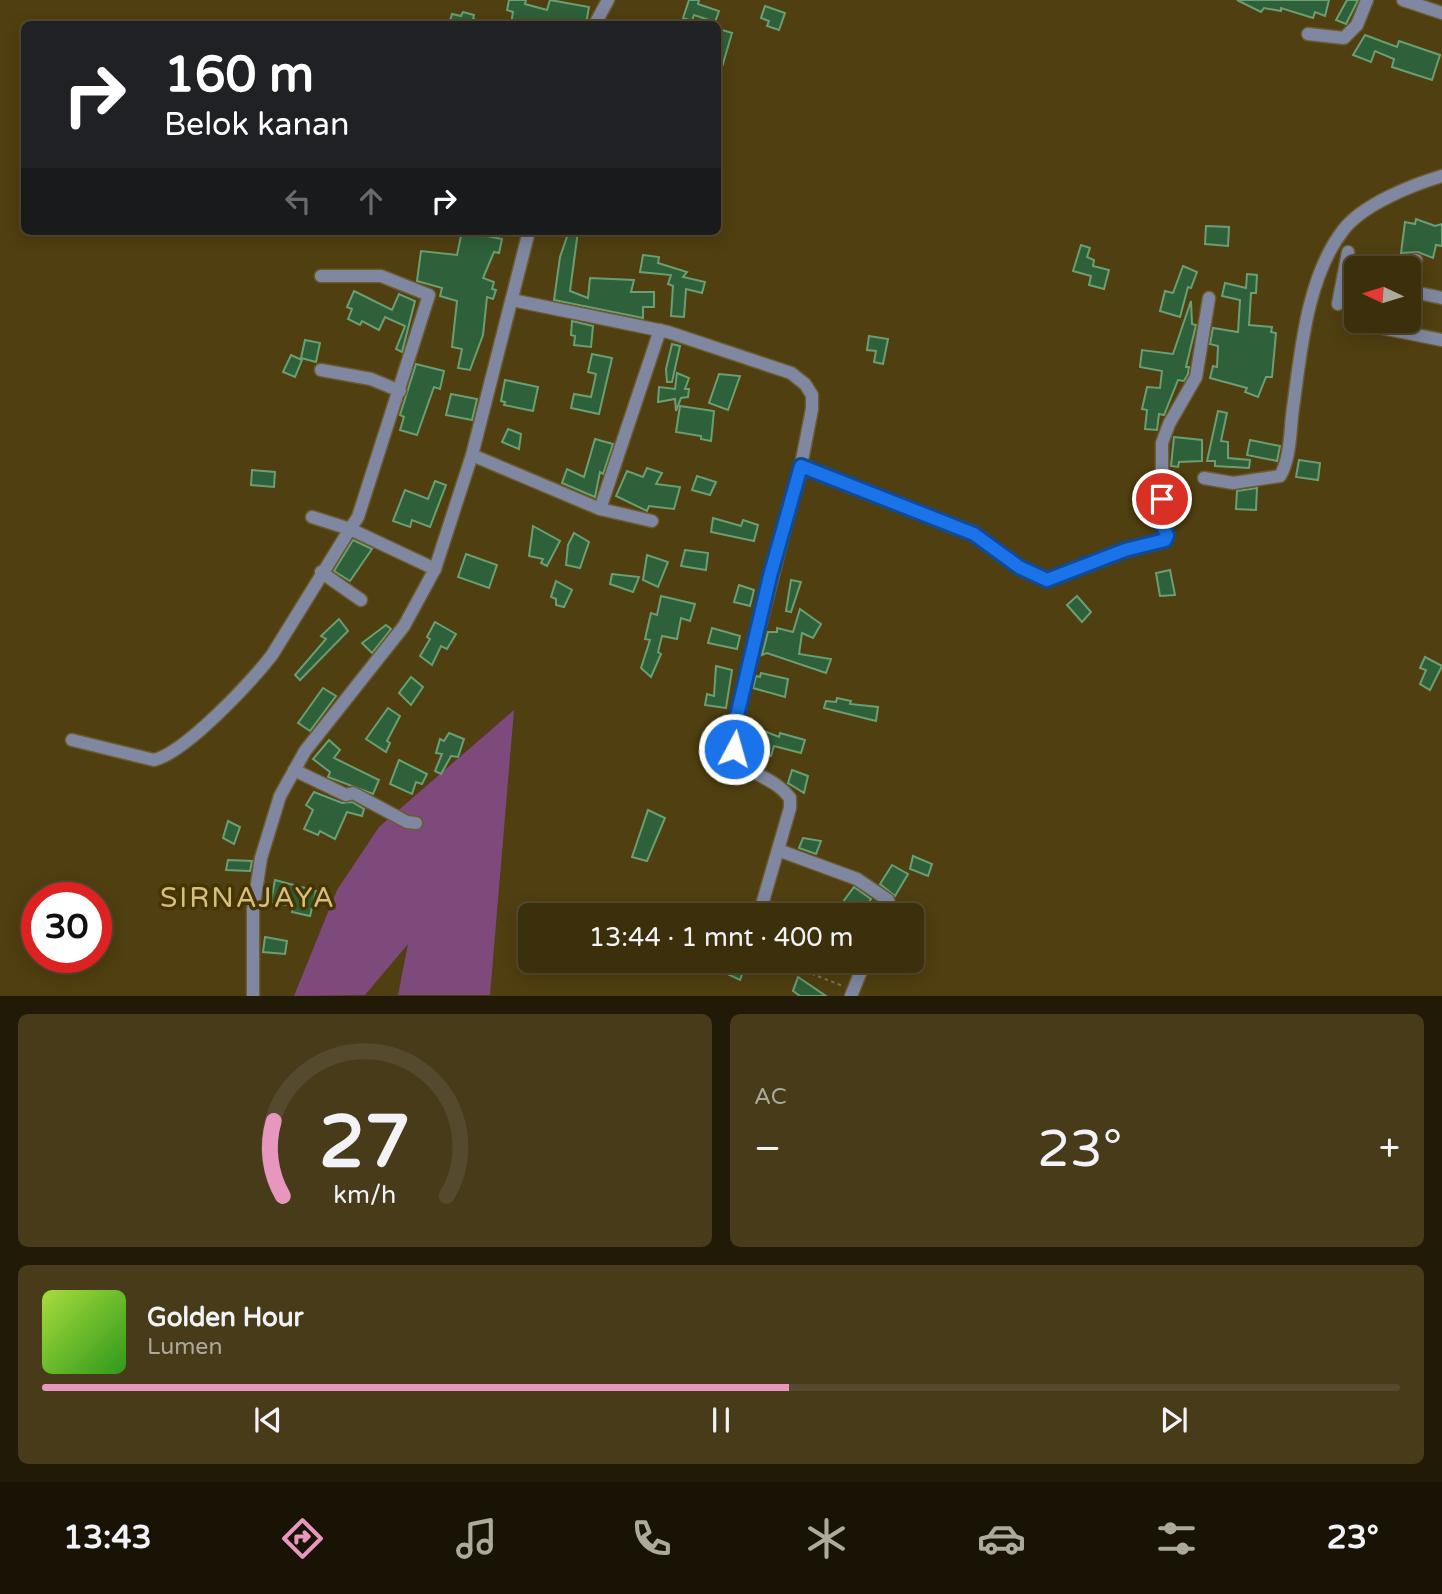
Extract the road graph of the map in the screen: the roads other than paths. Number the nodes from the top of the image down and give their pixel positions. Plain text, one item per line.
1 (608, 0) edge
2 (1367, 0) edge
3 (1403, 0) edge
4 (1442, 13) edge
5 (597, 21) edge
6 (1308, 34) dead end
7 (1442, 176) edge
8 (527, 235) edge
9 (1348, 253) dead end
10 (1348, 256) edge
11 (321, 276) dead end
12 (1344, 291) edge
13 (1421, 293) edge
14 (1209, 298) dead end
15 (1442, 298) edge
16 (512, 300) junction
17 (1338, 304) dead end
18 (660, 330) junction
19 (1420, 333) edge
20 (1442, 340) edge
21 (321, 370) dead end
22 (400, 391) junction
23 (472, 455) junction
24 (801, 466) junction
25 (1205, 478) dead end
26 (600, 509) junction
27 (312, 517) dead end
28 (652, 521) dead end
29 (350, 529) junction
30 (435, 569) junction
31 (321, 572) junction
32 (361, 600) dead end
33 (72, 740) dead end
34 (294, 770) junction
35 (416, 823) dead end
36 (778, 850) junction
37 (763, 903) edge
38 (889, 903) edge
39 (860, 973) edge
40 (851, 993) edge
41 (253, 996) edge

1 - 5 street
2 - 6 street
3 - 4 street
7 - 25 street
8 - 16 street
9 - 10 street
11 - 22 street
12 - 17 street
13 - 15 street
14 - 24 street
16 - 18 street
16 - 23 street
18 - 24 street
18 - 26 street
19 - 20 street
21 - 22 street
22 - 29 street
23 - 26 street
23 - 30 street
24 - 36 street
26 - 28 street
27 - 29 street
29 - 30 street
29 - 31 street
30 - 34 street
31 - 32 street
31 - 33 street
34 - 35 street
34 - 41 street
36 - 37 street
36 - 38 street
39 - 40 street

